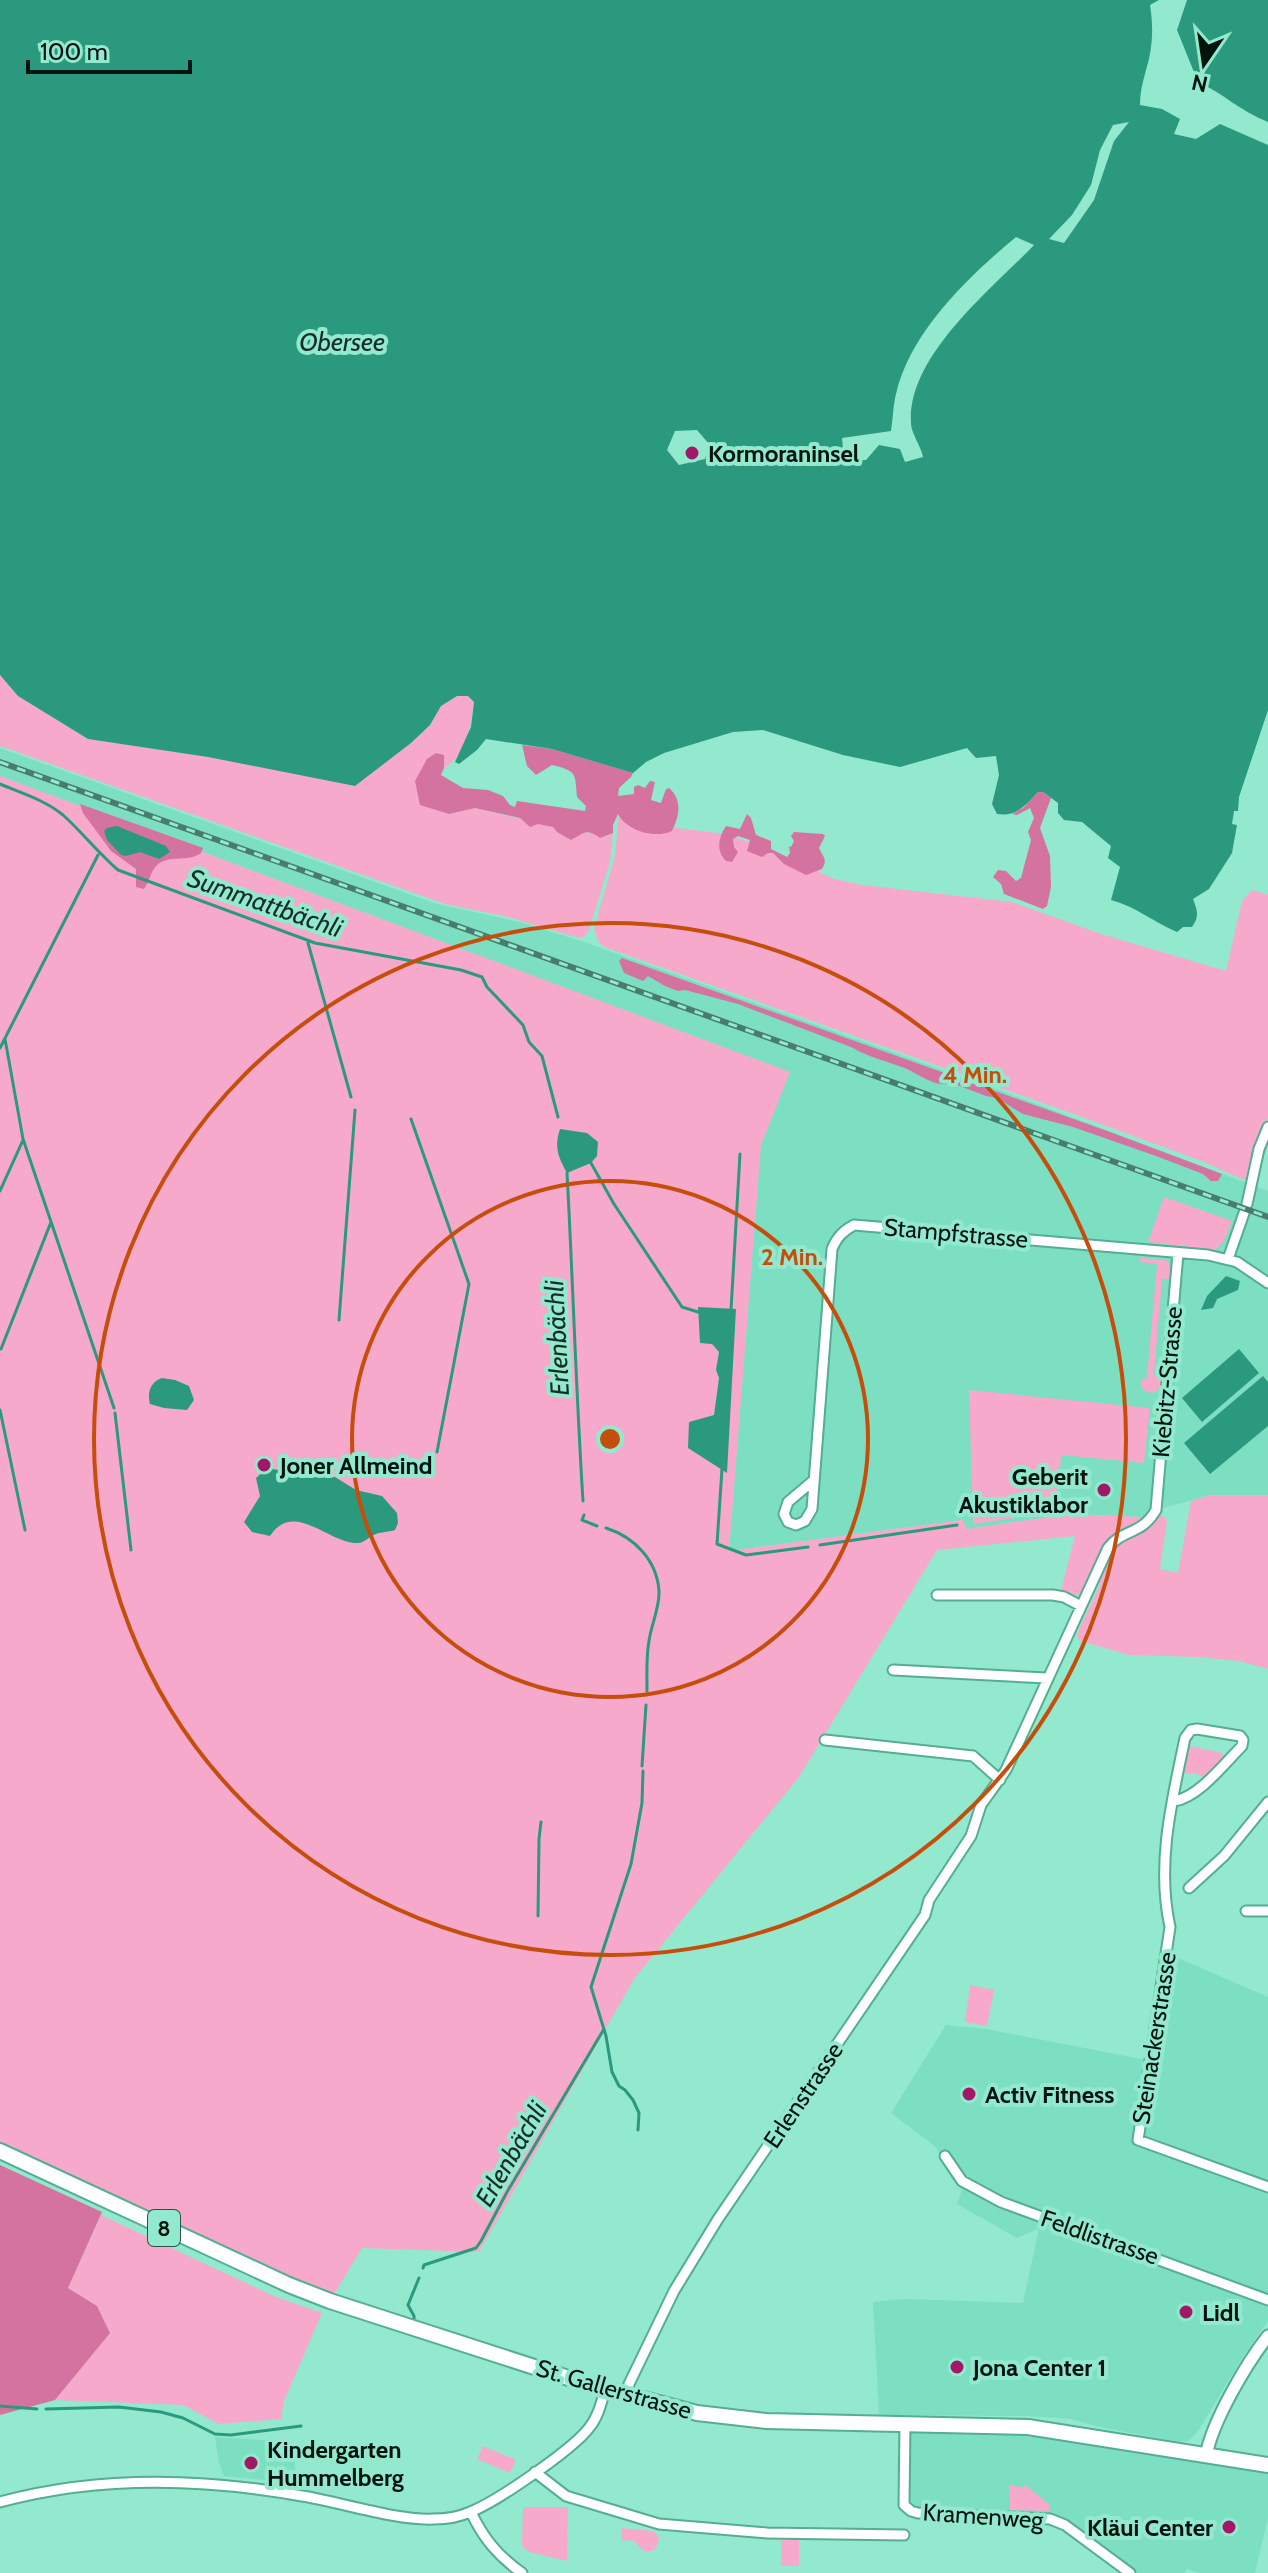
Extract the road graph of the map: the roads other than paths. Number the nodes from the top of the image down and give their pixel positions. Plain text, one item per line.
1 (1268, 1127) edge
2 (1178, 1253) junction
3 (1228, 1259) junction
4 (1268, 1283) edge
5 (814, 1480) junction
6 (1156, 1510) joint
7 (937, 1595) dead end
8 (1081, 1606) junction
9 (893, 1670) dead end
10 (1047, 1678) junction
11 (825, 1740) dead end
12 (1000, 1780) junction
13 (1174, 1801) junction
14 (1268, 1802) edge
15 (1189, 1888) dead end
16 (1246, 1911) dead end
17 (1268, 1911) edge
18 (0, 2151) edge
19 (945, 2156) dead end
20 (1268, 2187) edge
21 (1268, 2300) edge
22 (1267, 2339) edge
23 (605, 2390) junction
24 (627, 2396) junction
25 (905, 2423) junction
26 (1206, 2456) junction
27 (1268, 2465) edge
28 (535, 2472) junction
29 (0, 2502) edge
30 (471, 2512) junction
31 (904, 2535) dead end
32 (522, 2573) edge
33 (1130, 2573) edge

1 - 3 street
2 - 3 street, Stampfstrasse
2 - 5 street, Stampfstrasse
2 - 6 street, Kiebitz-Strasse
3 - 4 street, Stampfstrasse
5 - 5 street, Stampfstrasse
6 - 8 street, Erlenstrasse
7 - 8 street
8 - 10 street, Erlenstrasse
9 - 10 street
10 - 12 street, Erlenstrasse
11 - 12 street
12 - 24 street, Erlenstrasse
13 - 13 street, Steinackerstrasse
13 - 20 street, Steinackerstrasse
14 - 15 street
16 - 17 street
18 - 23 main road, St. Gallerstrasse / 8
19 - 21 street, Feldlistrasse
22 - 26 street
23 - 24 main road, St. Gallerstrasse / 8
23 - 28 street
24 - 25 main road, St. Gallerstrasse / 8
25 - 26 main road, St. Gallerstrasse / 8
25 - 33 street, Kramenweg
26 - 27 main road, St. Gallerstrasse / 8
28 - 30 street
28 - 31 street
29 - 30 street
30 - 32 street

